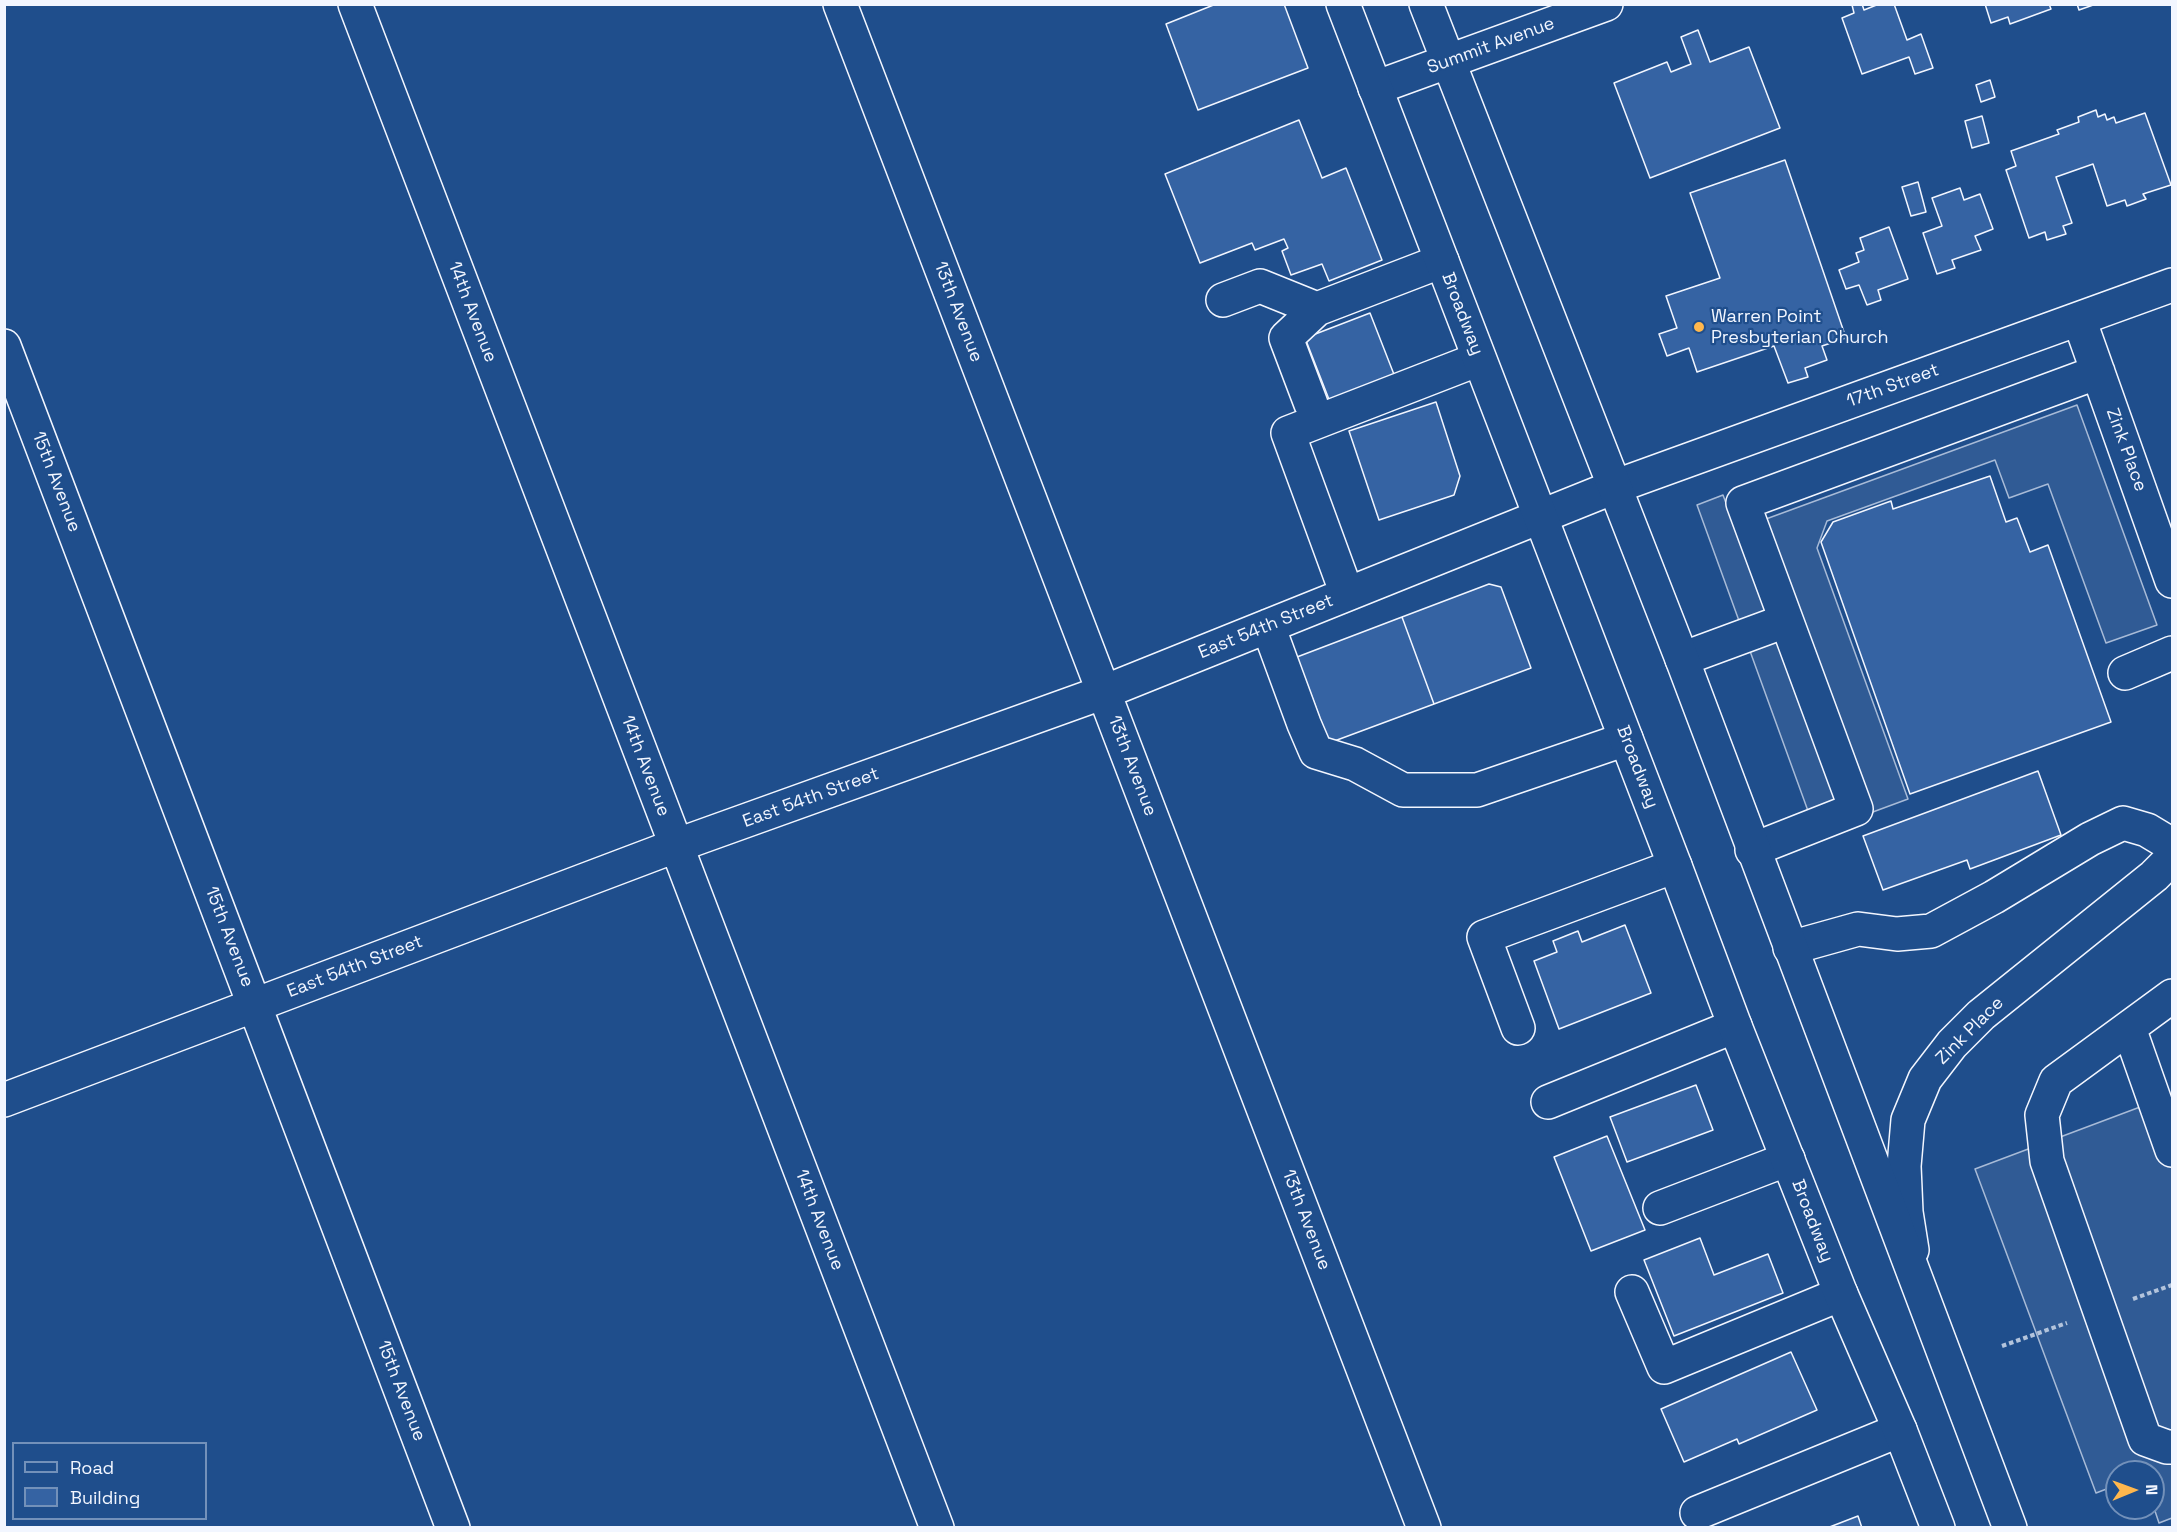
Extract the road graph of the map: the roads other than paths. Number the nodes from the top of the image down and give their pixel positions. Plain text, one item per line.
1 (354, 4) edge
2 (840, 4) edge
3 (1343, 4) edge
4 (1426, 4) edge
5 (1606, 4) edge
6 (1448, 62) junction
7 (1375, 88) junction
8 (1442, 261) junction
9 (2172, 285) edge
10 (1223, 300) dead end
11 (1317, 309) junction
12 (2079, 319) junction
13 (4, 346) edge
14 (1479, 359) junction
15 (2098, 372) junction
16 (1311, 404) dead end
17 (1614, 487) junction
18 (1540, 516) junction
19 (2172, 581) edge
20 (1347, 594) junction
21 (1785, 621) junction
22 (1268, 626) junction
23 (2172, 653) edge
24 (1682, 659) junction
25 (2125, 672) dead end
26 (1104, 692) junction
27 (1626, 739) junction
28 (2172, 845) edge
29 (675, 846) junction
30 (1752, 850) junction
31 (2172, 858) edge
32 (1675, 866) junction
33 (1790, 948) junction
34 (2172, 996) edge
35 (255, 1005) junction
36 (1735, 1026) junction
37 (1518, 1028) dead end
38 (2130, 1028) junction
39 (4, 1100) edge
40 (1548, 1102) dead end
41 (2172, 1150) edge
42 (1788, 1159) junction
43 (1660, 1208) dead end
44 (1632, 1292) dead end
45 (1841, 1294) junction
46 (1926, 1310) junction
47 (1900, 1431) junction
48 (2172, 1447) edge
49 (1697, 1513) dead end
50 (453, 1527) edge
51 (937, 1527) edge
52 (1424, 1527) edge
53 (1938, 1527) edge
54 (2010, 1527) edge

1 - 29 street, 14th Avenue
2 - 26 street, 13th Avenue
3 - 7 street, Broadway
4 - 6 street
5 - 6 street, Summit Avenue
6 - 7 street, Summit Avenue
6 - 17 street
7 - 8 street, Broadway
8 - 11 street
8 - 14 street, Broadway
9 - 12 street, 17th Street
10 - 11 street
11 - 16 street
12 - 15 street, Zink Place
12 - 17 street, 17th Street
13 - 35 street, 15th Avenue
14 - 18 street, Broadway
14 - 20 street
15 - 19 street, Zink Place
15 - 21 street
17 - 18 street, East 54th Street
17 - 24 street
18 - 20 street, East 54th Street
18 - 27 street, Broadway
20 - 22 street, East 54th Street
21 - 24 street
21 - 30 street
22 - 26 street, East 54th Street
22 - 27 street
23 - 25 street
24 - 30 street
26 - 29 street, East 54th Street
26 - 52 street, 13th Avenue
27 - 32 street, Broadway
28 - 33 street
29 - 35 street, East 54th Street
29 - 51 street, 14th Avenue
30 - 33 street
31 - 46 street, Zink Place
32 - 36 street, Broadway
32 - 37 street
33 - 46 street
34 - 38 street
35 - 39 street, East 54th Street
35 - 50 street, 15th Avenue
36 - 40 street
36 - 42 street, Broadway
38 - 41 street
38 - 48 street
42 - 43 street
42 - 45 street, Broadway
44 - 45 street
45 - 47 street, Broadway
46 - 54 street
47 - 49 street
47 - 53 street, Broadway

